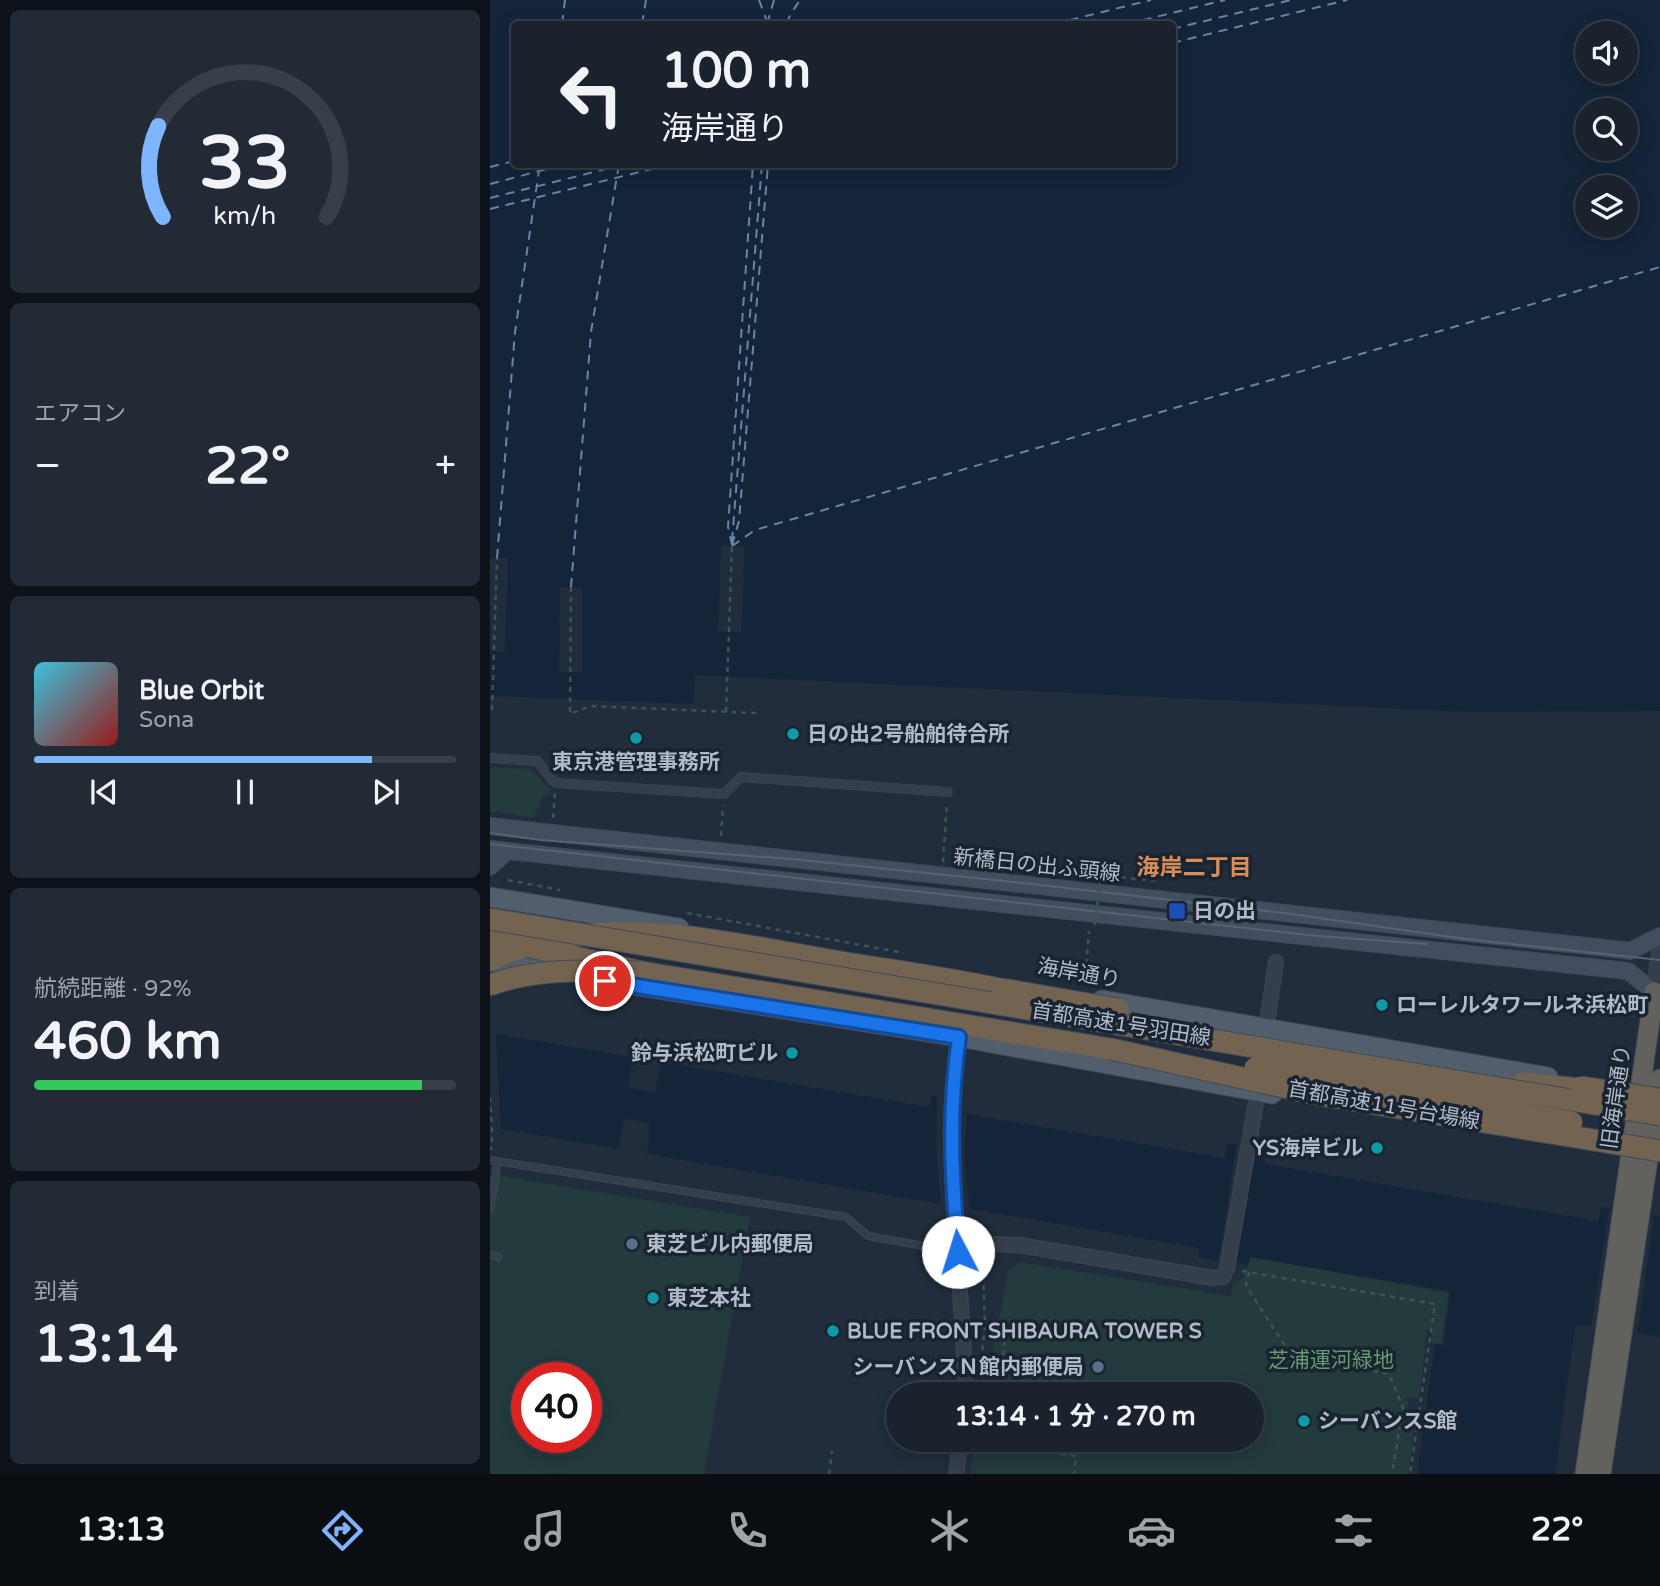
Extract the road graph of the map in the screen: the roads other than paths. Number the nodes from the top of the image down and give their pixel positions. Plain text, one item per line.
1 (490, 758) edge
2 (947, 792) road end
3 (490, 827) edge
4 (490, 849) edge
5 (507, 852) junction
6 (490, 867) edge
7 (490, 897) edge
8 (490, 919) edge
9 (1660, 936) edge
10 (490, 938) edge
11 (1660, 944) edge
12 (490, 960) edge
13 (1276, 962) dead end
14 (642, 972) junction
15 (490, 985) edge
16 (1002, 989) junction
17 (1654, 992) junction
18 (1266, 1029) junction
19 (959, 1037) junction
20 (1216, 1039) junction
21 (1111, 1049) junction
22 (1385, 1068) junction
23 (1258, 1092) junction
24 (1651, 1096) edge
25 (1660, 1137) edge
26 (1650, 1155) edge
27 (494, 1160) edge
28 (490, 1210) edge
29 (958, 1252) junction
30 (490, 1255) edge
31 (498, 1257) dead end
32 (1615, 1331) junction
33 (964, 1382) edge
34 (959, 1452) edge
35 (956, 1474) edge
36 (1585, 1474) edge
37 (1601, 1474) edge

1 - 2 street
3 - 9 main road, 新橋日の出ふ頭線
4 - 5 main road, 新橋日の出ふ頭線
5 - 6 main road
5 - 17 main road, 新橋日の出ふ頭線
7 - 18 main road, 海岸通り
8 - 20 highway, 首都高速1号羽田線, bridge
10 - 14 highway, bridge
11 - 17 street
12 - 16 highway, bridge
12 - 19 main road
13 - 18 street
14 - 15 highway, bridge
14 - 21 highway
16 - 20 highway, bridge
16 - 24 highway, bridge
17 - 24 highway, 旧海岸通り
18 - 23 street
18 - 24 main road, 海岸通り
19 - 23 main road
19 - 29 street
20 - 22 highway, 首都高速1号羽田線, bridge
21 - 25 highway, 首都高速1号羽田線, bridge
21 - 26 highway, 首都高速11号台場線, bridge
22 - 24 highway, bridge
22 - 24 highway, 首都高速1号羽田線, bridge
23 - 26 main road
23 - 29 street
24 - 26 highway, 旧海岸通り
26 - 32 highway, 旧海岸通り
27 - 28 lane
27 - 29 lane
29 - 33 street
30 - 31 lane
32 - 36 highway
32 - 37 highway
34 - 35 street

